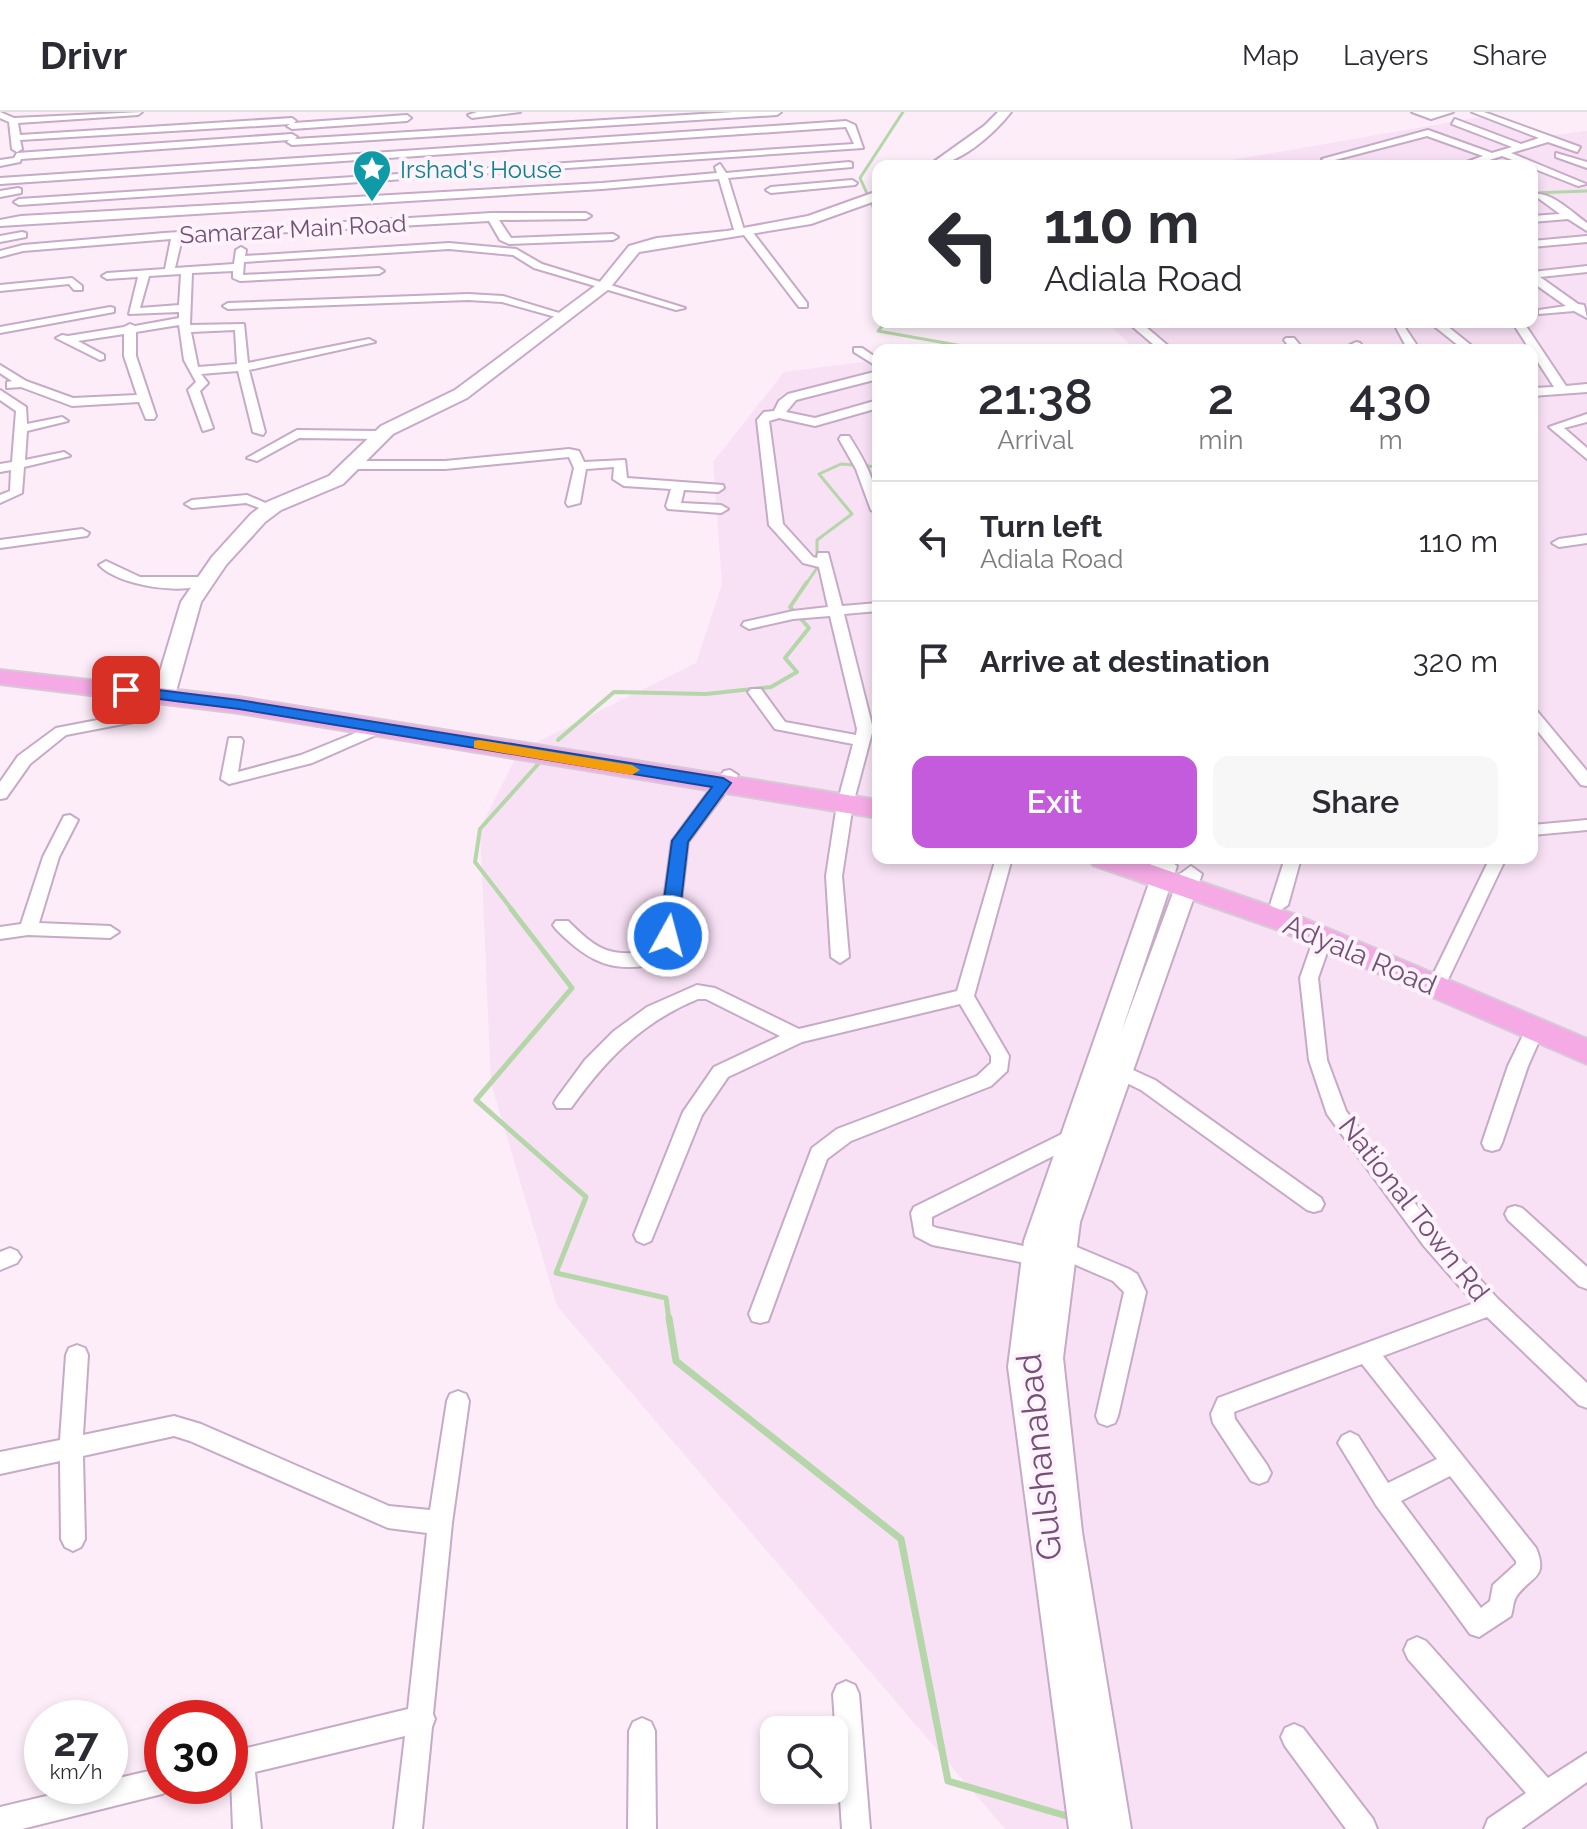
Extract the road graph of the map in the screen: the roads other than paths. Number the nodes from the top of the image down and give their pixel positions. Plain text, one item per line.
1 (138, 112) edge
2 (516, 112) edge
3 (777, 112) edge
4 (1005, 112) edge
5 (1416, 112) edge
6 (1449, 112) edge
7 (1476, 112) edge
8 (496, 113) edge
9 (215, 114) dead end
10 (472, 115) dead end
11 (694, 115) edge
12 (388, 116) edge
13 (661, 116) edge
14 (407, 118) dead end
15 (292, 120) edge
16 (1455, 122) dead end
17 (10, 126) edge
18 (218, 126) junction
19 (499, 129) junction
20 (0, 130) edge
21 (703, 134) junction
22 (671, 136) junction
23 (1550, 138) junction
24 (292, 140) junction
25 (217, 143) junction
26 (0, 145) edge
27 (506, 147) junction
28 (1521, 147) junction
29 (851, 148) junction
30 (1582, 148) edge
31 (1496, 154) junction
32 (1559, 155) junction
33 (17, 158) junction
34 (715, 158) junction
35 (681, 160) junction
36 (944, 160) edge
37 (1329, 160) edge
38 (1482, 160) edge
39 (1516, 160) edge
40 (291, 161) junction
41 (1538, 162) edge
42 (0, 163) edge
43 (216, 165) junction
44 (849, 165) junction
45 (1587, 165) edge
46 (1538, 167) edge
47 (513, 170) junction
48 (1551, 171) junction
49 (1538, 175) edge
50 (724, 176) junction
51 (17, 178) junction
52 (690, 179) junction
53 (0, 181) edge
54 (852, 183) junction
55 (292, 184) junction
56 (1581, 184) dead end
57 (212, 189) junction
58 (771, 190) dead end
59 (0, 194) edge
60 (1541, 196) dead end
61 (867, 200) edge
62 (17, 201) junction
63 (209, 208) junction
64 (1587, 214) edge
65 (491, 216) junction
66 (586, 216) dead end
67 (1570, 217) junction
68 (1538, 219) edge
69 (21, 220) junction
70 (0, 223) edge
71 (1587, 228) edge
72 (243, 231) junction
73 (744, 232) junction
74 (203, 234) junction
75 (22, 235) junction
76 (177, 236) junction
77 (613, 237) dead end
78 (0, 239) edge
79 (1587, 239) edge
80 (1538, 243) edge
81 (23, 248) junction
82 (0, 254) edge
83 (267, 257) junction
84 (239, 263) junction
85 (329, 269) junction
86 (1587, 269) edge
87 (187, 271) junction
88 (379, 271) dead end
89 (169, 273) junction
90 (144, 274) junction
91 (1538, 275) edge
92 (107, 276) dead end
93 (264, 277) junction
94 (1538, 280) edge
95 (604, 286) junction
96 (0, 288) edge
97 (78, 288) dead end
98 (329, 302) junction
99 (803, 305) dead end
100 (228, 306) dead end
101 (680, 308) dead end
102 (110, 310) dead end
103 (1584, 310) edge
104 (1543, 312) dead end
105 (563, 316) junction
106 (184, 319) junction
107 (35, 325) junction
108 (130, 327) junction
109 (1140, 328) edge
110 (1443, 328) edge
111 (0, 330) edge
112 (66, 340) junction
113 (369, 342) dead end
114 (1160, 344) edge
115 (1463, 344) edge
116 (858, 350) dead end
117 (1538, 353) edge
118 (100, 357) dead end
119 (872, 360) edge
120 (0, 368) edge
121 (243, 368) junction
122 (196, 371) junction
123 (872, 377) edge
124 (22, 383) junction
125 (0, 388) edge
126 (1586, 389) edge
127 (1563, 391) junction
128 (1538, 392) edge
129 (0, 394) edge
130 (144, 398) junction
131 (872, 406) edge
132 (22, 410) junction
133 (0, 414) edge
134 (779, 414) junction
135 (150, 416) dead end
136 (1587, 418) edge
137 (62, 421) dead end
138 (207, 428) dead end
139 (259, 432) dead end
140 (16, 435) junction
141 (379, 435) junction
142 (845, 439) dead end
143 (1587, 455) edge
144 (64, 456) dead end
145 (253, 458) dead end
146 (18, 465) junction
147 (350, 465) junction
148 (579, 466) junction
149 (0, 468) edge
150 (679, 485) junction
151 (718, 488) dead end
152 (872, 495) edge
153 (0, 499) edge
154 (573, 503) dead end
155 (192, 504) dead end
156 (270, 508) junction
157 (721, 509) dead end
158 (82, 533) dead end
159 (1587, 539) edge
160 (1559, 543) dead end
161 (0, 544) edge
162 (106, 565) dead end
163 (204, 581) junction
164 (872, 608) edge
165 (836, 611) junction
166 (749, 625) dead end
167 (0, 669) edge
168 (0, 677) edge
169 (163, 692) junction
170 (756, 692) dead end
171 (1538, 721) edge
172 (380, 728) junction
173 (868, 735) edge
174 (235, 741) dead end
175 (726, 779) junction
176 (1587, 781) edge
177 (0, 794) edge
178 (846, 799) junction
179 (872, 800) edge
180 (872, 807) edge
181 (70, 820) dead end
182 (1587, 825) edge
183 (1538, 829) edge
184 (1002, 864) edge
185 (1291, 864) edge
186 (1495, 864) edge
187 (1155, 867) edge
188 (1279, 905) junction
189 (562, 925) dead end
190 (28, 929) junction
191 (110, 932) dead end
192 (0, 933) edge
193 (1323, 938) junction
194 (840, 957) dead end
195 (1438, 980) junction
196 (965, 996) junction
197 (1535, 1030) junction
198 (797, 1036) junction
199 (1587, 1037) edge
200 (1587, 1052) edge
201 (1111, 1066) junction
202 (564, 1103) dead end
203 (1076, 1135) junction
204 (1492, 1143) dead end
205 (1314, 1204) dead end
206 (1515, 1214) dead end
207 (644, 1235) dead end
208 (1045, 1249) junction
209 (1587, 1280) edge
210 (1490, 1306) junction
211 (760, 1314) dead end
212 (1366, 1352) junction
213 (77, 1355) dead end
214 (1587, 1398) edge
215 (458, 1401) dead end
216 (1107, 1416) dead end
217 (1350, 1443) dead end
218 (71, 1448) junction
219 (0, 1463) edge
220 (1453, 1463) junction
221 (1259, 1473) dead end
222 (1384, 1497) junction
223 (440, 1523) junction
224 (73, 1539) dead end
225 (1417, 1650) dead end
226 (846, 1694) dead end
227 (422, 1719) junction
228 (642, 1731) dead end
229 (1294, 1737) dead end
230 (248, 1760) edge
231 (1587, 1766) edge
232 (144, 1785) edge
233 (1545, 1795) junction
234 (243, 1804) edge
235 (0, 1821) edge
236 (247, 1829) edge
237 (408, 1829) edge
238 (642, 1829) edge
239 (856, 1829) edge
240 (1087, 1829) edge
241 (1113, 1829) edge
242 (1363, 1829) edge
243 (1498, 1829) edge

1 - 17 street
2 - 8 street
3 - 11 street
4 - 36 main road
5 - 6 street
7 - 23 street
8 - 10 street
8 - 19 street
9 - 18 street
11 - 13 street
11 - 21 street
12 - 14 street
12 - 15 street
13 - 19 street
13 - 22 street
15 - 18 street
15 - 24 street
16 - 28 street
17 - 18 street
17 - 20 street
17 - 26 street
17 - 33 street
18 - 25 street
19 - 24 street
19 - 27 street
21 - 22 street
21 - 29 street
21 - 34 street
22 - 27 street
22 - 35 street
23 - 28 street
23 - 30 street
24 - 25 street
24 - 40 street
25 - 33 street
25 - 43 street
27 - 40 street
27 - 47 street
28 - 31 street
29 - 34 street
29 - 44 street
30 - 32 street
31 - 37 street
31 - 38 street
31 - 39 street
32 - 41 street
32 - 45 street
33 - 42 street
33 - 51 street
34 - 35 street
34 - 50 street
35 - 47 street
35 - 52 street
40 - 43 street
40 - 55 street
43 - 51 street
43 - 57 street
44 - 50 street
44 - 54 street
46 - 48 street
47 - 55 street
48 - 49 street
48 - 56 street
50 - 52 street
50 - 73 street
51 - 53 street
51 - 62 street
52 - 63 street
54 - 58 street
54 - 61 street
55 - 57 street
57 - 62 street
57 - 63 street
59 - 62 street
60 - 67 street
61 - 73 main road
62 - 69 street
63 - 69 street
63 - 74 street
64 - 67 street
65 - 66 street, Samarzar Main Road
65 - 72 street, Samarzar Main Road
65 - 77 street
67 - 68 street
67 - 71 street
69 - 70 street
69 - 75 street
72 - 74 street, Samarzar Main Road
72 - 84 street
73 - 95 main road
73 - 99 street
74 - 76 street, Samarzar Main Road
75 - 78 street
75 - 81 street
76 - 81 street, Samarzar Main Road
76 - 89 street
79 - 80 street
81 - 82 street, Samarzar Main Road
83 - 84 street
83 - 93 street
83 - 95 street
84 - 87 street
84 - 93 street
85 - 88 street
85 - 93 street
85 - 98 street
86 - 91 street
87 - 89 street
87 - 106 street
89 - 90 street
90 - 92 street
90 - 106 street
94 - 103 street
95 - 101 street
95 - 105 main road
96 - 97 street
98 - 100 street
98 - 105 street
102 - 107 street
103 - 104 street
105 - 141 main road
106 - 108 street
106 - 121 street
106 - 122 street
107 - 111 street
107 - 112 street
108 - 112 street
108 - 130 street
109 - 114 street
110 - 115 street
112 - 118 street
113 - 121 street
116 - 119 street
117 - 127 street
120 - 124 street
121 - 122 street
121 - 139 street
122 - 138 street
123 - 134 street
124 - 125 street
124 - 130 street
126 - 127 street
127 - 128 street
129 - 132 street
130 - 135 street
131 - 134 street
132 - 133 street
132 - 140 street
134 - 165 street
136 - 143 street
137 - 140 street
140 - 146 street
141 - 145 street
141 - 147 main road
142 - 152 street
144 - 146 street
146 - 149 street
146 - 153 street
147 - 148 street
147 - 156 main road
148 - 150 street
148 - 154 street
150 - 151 street
150 - 157 street
155 - 156 street
156 - 163 main road
158 - 161 street
159 - 160 street
162 - 163 street
163 - 169 main road
164 - 165 street
165 - 166 street
165 - 173 street
167 - 169 main road
168 - 169 main road
169 - 172 main road
169 - 175 main road
169 - 177 street
170 - 173 street
171 - 176 street
172 - 174 street
172 - 175 main road
173 - 178 street
175 - 178 main road
175 - 189 street
178 - 179 main road
178 - 180 main road
178 - 194 street
181 - 190 street
182 - 183 street
184 - 196 street
185 - 188 street
186 - 195 street
187 - 188 main road
187 - 193 main road, Adyala Road
187 - 201 street, Gulshanabad
188 - 195 main road
190 - 191 street
190 - 192 street
193 - 195 main road, Adyala Road
193 - 210 street, National Town Rd
195 - 197 main road, Adyala Road
195 - 199 main road
196 - 198 street
196 - 211 street
197 - 200 main road, Adyala Road
197 - 204 street
198 - 202 street
198 - 207 street
201 - 203 street, Gulshanabad
201 - 205 street
201 - 208 street, Gulshanabad
203 - 208 street, Gulshanabad
203 - 208 street
206 - 209 street
208 - 216 street
208 - 240 street, Gulshanabad
208 - 241 street, Gulshanabad
210 - 212 street
210 - 214 street, National Town Rd
212 - 220 street
212 - 221 street
213 - 218 street
215 - 223 street
217 - 222 street
218 - 219 street
218 - 223 street
218 - 224 street
220 - 222 street
220 - 222 street
223 - 227 street
225 - 233 street
226 - 239 street
227 - 230 street
227 - 237 street
228 - 238 street
229 - 242 street
231 - 233 street
232 - 235 street
233 - 243 street
234 - 236 street

